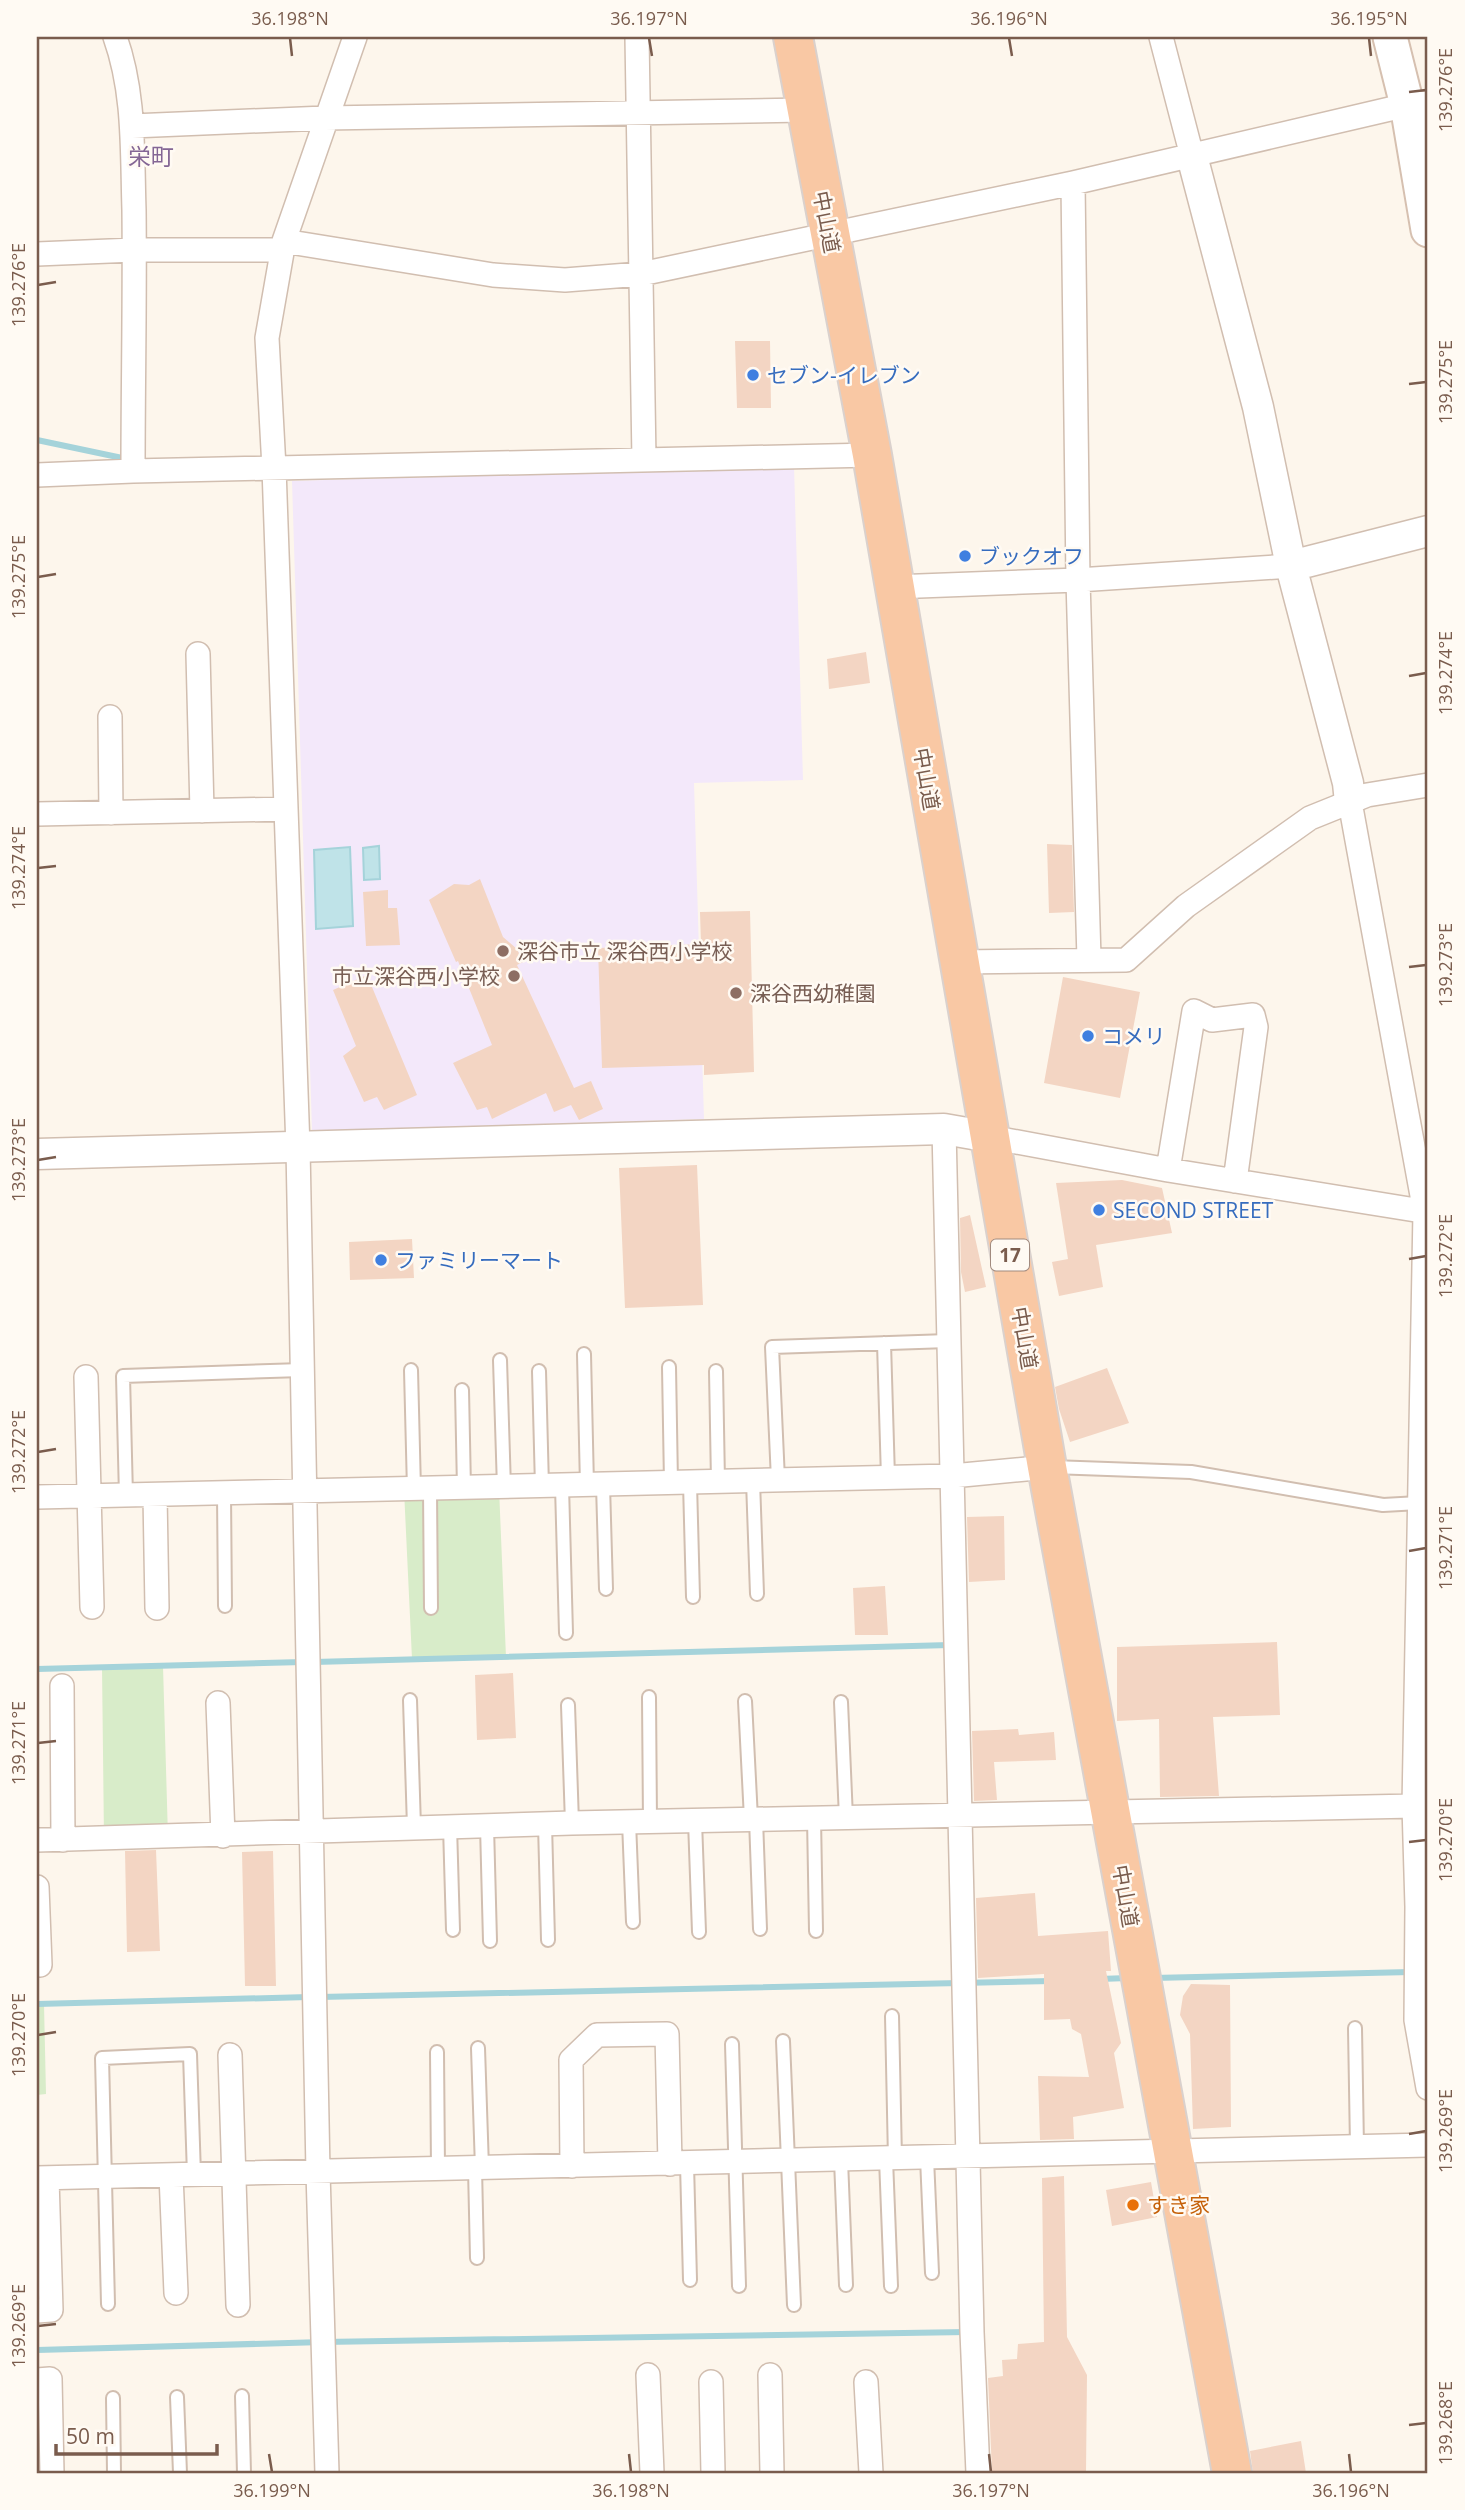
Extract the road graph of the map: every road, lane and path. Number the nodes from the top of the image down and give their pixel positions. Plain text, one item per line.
1 (115, 37) edge
2 (355, 37) edge
3 (637, 37) edge
4 (793, 37) edge
5 (1161, 37) edge
6 (1390, 37) edge
7 (1418, 104) edge
8 (806, 110) junction
9 (639, 113) junction
10 (325, 118) junction
11 (132, 126) junction
12 (1192, 156) junction
13 (1073, 183) junction
14 (1428, 230) edge
15 (829, 236) junction
16 (283, 245) junction
17 (134, 250) junction
18 (37, 254) edge
19 (641, 274) junction
20 (872, 455) junction
21 (644, 460) junction
22 (274, 468) junction
23 (133, 471) junction
24 (37, 475) edge
25 (1428, 531) edge
26 (1291, 566) junction
27 (1078, 580) junction
28 (893, 587) junction
29 (198, 654) dead end
30 (110, 717) dead end
31 (1428, 785) edge
32 (1350, 802) junction
33 (286, 809) junction
34 (202, 811) junction
35 (111, 813) junction
36 (37, 814) edge
37 (1089, 959) junction
38 (960, 962) junction
39 (944, 1129) junction
40 (990, 1137) junction
41 (298, 1148) junction
42 (37, 1154) edge
43 (1168, 1170) junction
44 (1235, 1181) junction
45 (1427, 1212) edge
46 (948, 1341) junction
47 (884, 1343) junction
48 (584, 1354) dead end
49 (500, 1360) dead end
50 (669, 1367) dead end
51 (302, 1370) junction
52 (411, 1370) dead end
53 (539, 1371) dead end
54 (716, 1371) dead end
55 (86, 1377) dead end
56 (461, 1390) dead end
57 (1425, 1425) edge
58 (1046, 1467) junction
59 (952, 1476) junction
60 (888, 1478) junction
61 (778, 1480) junction
62 (753, 1481) junction
63 (718, 1482) junction
64 (680, 1483) junction
65 (595, 1485) junction
66 (552, 1486) junction
67 (504, 1488) junction
68 (464, 1489) junction
69 (422, 1490) junction
70 (1423, 1490) edge
71 (304, 1493) junction
72 (223, 1494) junction
73 (90, 1496) junction
74 (125, 1496) junction
75 (155, 1496) junction
76 (37, 1497) edge
77 (606, 1588) dead end
78 (1423, 1591) edge
79 (757, 1594) dead end
80 (693, 1597) dead end
81 (225, 1606) dead end
82 (92, 1607) dead end
83 (157, 1608) dead end
84 (431, 1608) dead end
85 (566, 1633) dead end
86 (62, 1686) dead end
87 (649, 1697) dead end
88 (410, 1700) dead end
89 (745, 1701) dead end
90 (841, 1702) dead end
91 (218, 1703) dead end
92 (568, 1705) dead end
93 (1422, 1728) edge
94 (1414, 1806) junction
95 (1111, 1814) junction
96 (960, 1815) junction
97 (814, 1818) junction
98 (846, 1818) junction
99 (753, 1819) junction
100 (695, 1821) junction
101 (639, 1822) junction
102 (572, 1823) junction
103 (545, 1824) junction
104 (450, 1826) junction
105 (487, 1826) junction
106 (414, 1828) junction
107 (312, 1830) junction
108 (223, 1836) junction
109 (37, 1840) edge
110 (63, 1840) junction
111 (37, 1887) edge
112 (1423, 1906) edge
113 (633, 1922) dead end
114 (760, 1929) dead end
115 (453, 1930) dead end
116 (816, 1931) dead end
117 (699, 1932) dead end
118 (548, 1940) dead end
119 (490, 1941) dead end
120 (40, 1965) dead end
121 (892, 2016) dead end
122 (1355, 2028) dead end
123 (782, 2041) dead end
124 (732, 2044) dead end
125 (478, 2048) dead end
126 (436, 2052) dead end
127 (230, 2055) dead end
128 (1428, 2088) edge
129 (1428, 2145) edge
130 (1357, 2147) junction
131 (1173, 2150) junction
132 (968, 2157) junction
133 (927, 2158) junction
134 (890, 2159) junction
135 (841, 2160) junction
136 (788, 2161) junction
137 (736, 2162) junction
138 (679, 2164) junction
139 (572, 2166) junction
140 (478, 2168) junction
141 (438, 2169) junction
142 (318, 2172) junction
143 (233, 2174) junction
144 (171, 2175) junction
145 (194, 2175) junction
146 (105, 2177) junction
147 (42, 2178) edge
148 (477, 2258) dead end
149 (932, 2273) dead end
150 (690, 2280) dead end
151 (846, 2285) dead end
152 (738, 2286) dead end
153 (891, 2286) dead end
154 (176, 2293) dead end
155 (108, 2304) dead end
156 (238, 2305) dead end
157 (794, 2305) dead end
158 (37, 2311) edge
159 (649, 2375) dead end
160 (770, 2375) dead end
161 (37, 2380) edge
162 (711, 2382) dead end
163 (866, 2382) dead end
164 (242, 2396) dead end
165 (177, 2397) dead end
166 (113, 2398) dead end
167 (52, 2473) edge
168 (114, 2473) edge
169 (180, 2473) edge
170 (244, 2473) edge
171 (327, 2473) edge
172 (652, 2473) edge
173 (713, 2473) edge
174 (772, 2473) edge
175 (871, 2473) edge
176 (978, 2473) edge
177 (1231, 2473) edge

1 - 11 street
2 - 10 street
3 - 9 street
4 - 8 highway, 中山道 / 17
5 - 12 street
6 - 7 main road
7 - 12 street
7 - 14 main road
8 - 9 street
8 - 15 highway, 中山道 / 17
9 - 10 street
9 - 19 street
10 - 11 street
10 - 16 street
11 - 17 street
12 - 13 street
12 - 26 street
13 - 15 street
13 - 27 street
15 - 19 street
15 - 20 highway, 中山道 / 17
16 - 17 street
16 - 19 street
16 - 22 street
17 - 18 street
17 - 23 street
19 - 21 street
20 - 21 street
20 - 28 highway, 中山道 / 17
21 - 22 street
22 - 23 street
22 - 33 street
23 - 24 street
25 - 26 street
26 - 27 street
26 - 32 street
27 - 28 street
27 - 37 street
28 - 38 highway, 中山道 / 17
29 - 34 street
30 - 35 street
31 - 32 street
32 - 37 street
32 - 45 street
33 - 34 street
33 - 41 street
34 - 35 street
35 - 36 street
37 - 38 street
38 - 40 highway, 中山道 / 17
39 - 40 street
39 - 41 street
39 - 46 street
40 - 43 street
40 - 58 highway, 中山道 / 17
41 - 42 street
41 - 51 street
43 - 44 street
43 - 44 street
44 - 45 street
45 - 57 street
46 - 47 lane
46 - 59 street
47 - 60 lane
47 - 61 lane
48 - 65 lane
49 - 67 lane
50 - 64 lane
51 - 71 street
51 - 74 lane
52 - 69 lane
53 - 66 lane
54 - 63 lane
55 - 73 street
56 - 68 lane
57 - 70 street
58 - 59 street
58 - 70 lane
58 - 95 highway, 中山道 / 17
59 - 60 street
59 - 96 street
60 - 61 street
61 - 62 street
62 - 63 street
62 - 79 lane
63 - 64 street
64 - 65 street
64 - 80 lane
65 - 66 street
65 - 77 lane
66 - 67 street
66 - 85 lane
67 - 68 street
68 - 69 street
69 - 71 street
69 - 84 lane
70 - 78 street
71 - 72 street
71 - 107 street
72 - 75 street
72 - 81 lane
73 - 74 street
73 - 76 street
73 - 82 street
74 - 75 street
75 - 83 street
78 - 93 street
86 - 110 street
87 - 101 lane
88 - 106 lane
89 - 99 lane
90 - 98 lane
91 - 108 street
92 - 102 lane
93 - 94 street
94 - 95 street
94 - 112 street
95 - 96 street
95 - 131 highway, 中山道 / 17
96 - 98 street
96 - 132 street
97 - 98 street
97 - 99 street
97 - 116 lane
99 - 100 street
99 - 114 lane
100 - 101 street
100 - 117 lane
101 - 102 street
101 - 113 lane
102 - 103 street
103 - 105 street
103 - 118 lane
104 - 105 street
104 - 106 street
104 - 115 lane
105 - 119 lane
106 - 107 street
107 - 108 street
107 - 142 street
108 - 110 street
109 - 110 street
111 - 120 street
112 - 128 street
121 - 134 lane
122 - 130 lane
123 - 136 lane
124 - 137 lane
125 - 140 lane
126 - 141 lane
127 - 143 street
129 - 130 street
130 - 131 street
131 - 132 street
131 - 177 highway, 中山道 / 17
132 - 133 street
132 - 176 street
133 - 134 street
133 - 149 lane
134 - 135 street
134 - 153 lane
135 - 136 street
135 - 151 lane
136 - 137 street
136 - 157 lane
137 - 138 street
137 - 152 lane
138 - 139 street
138 - 139 street
138 - 150 lane
139 - 140 street
140 - 141 street
140 - 148 lane
141 - 142 street
142 - 143 street
142 - 171 street
143 - 145 street
143 - 156 street
144 - 145 street
144 - 146 street
144 - 154 street
145 - 146 lane
146 - 147 street
146 - 155 lane
147 - 158 street
159 - 172 street
160 - 174 street
161 - 167 street
162 - 173 street
163 - 175 street
164 - 170 lane
165 - 169 lane
166 - 168 lane

